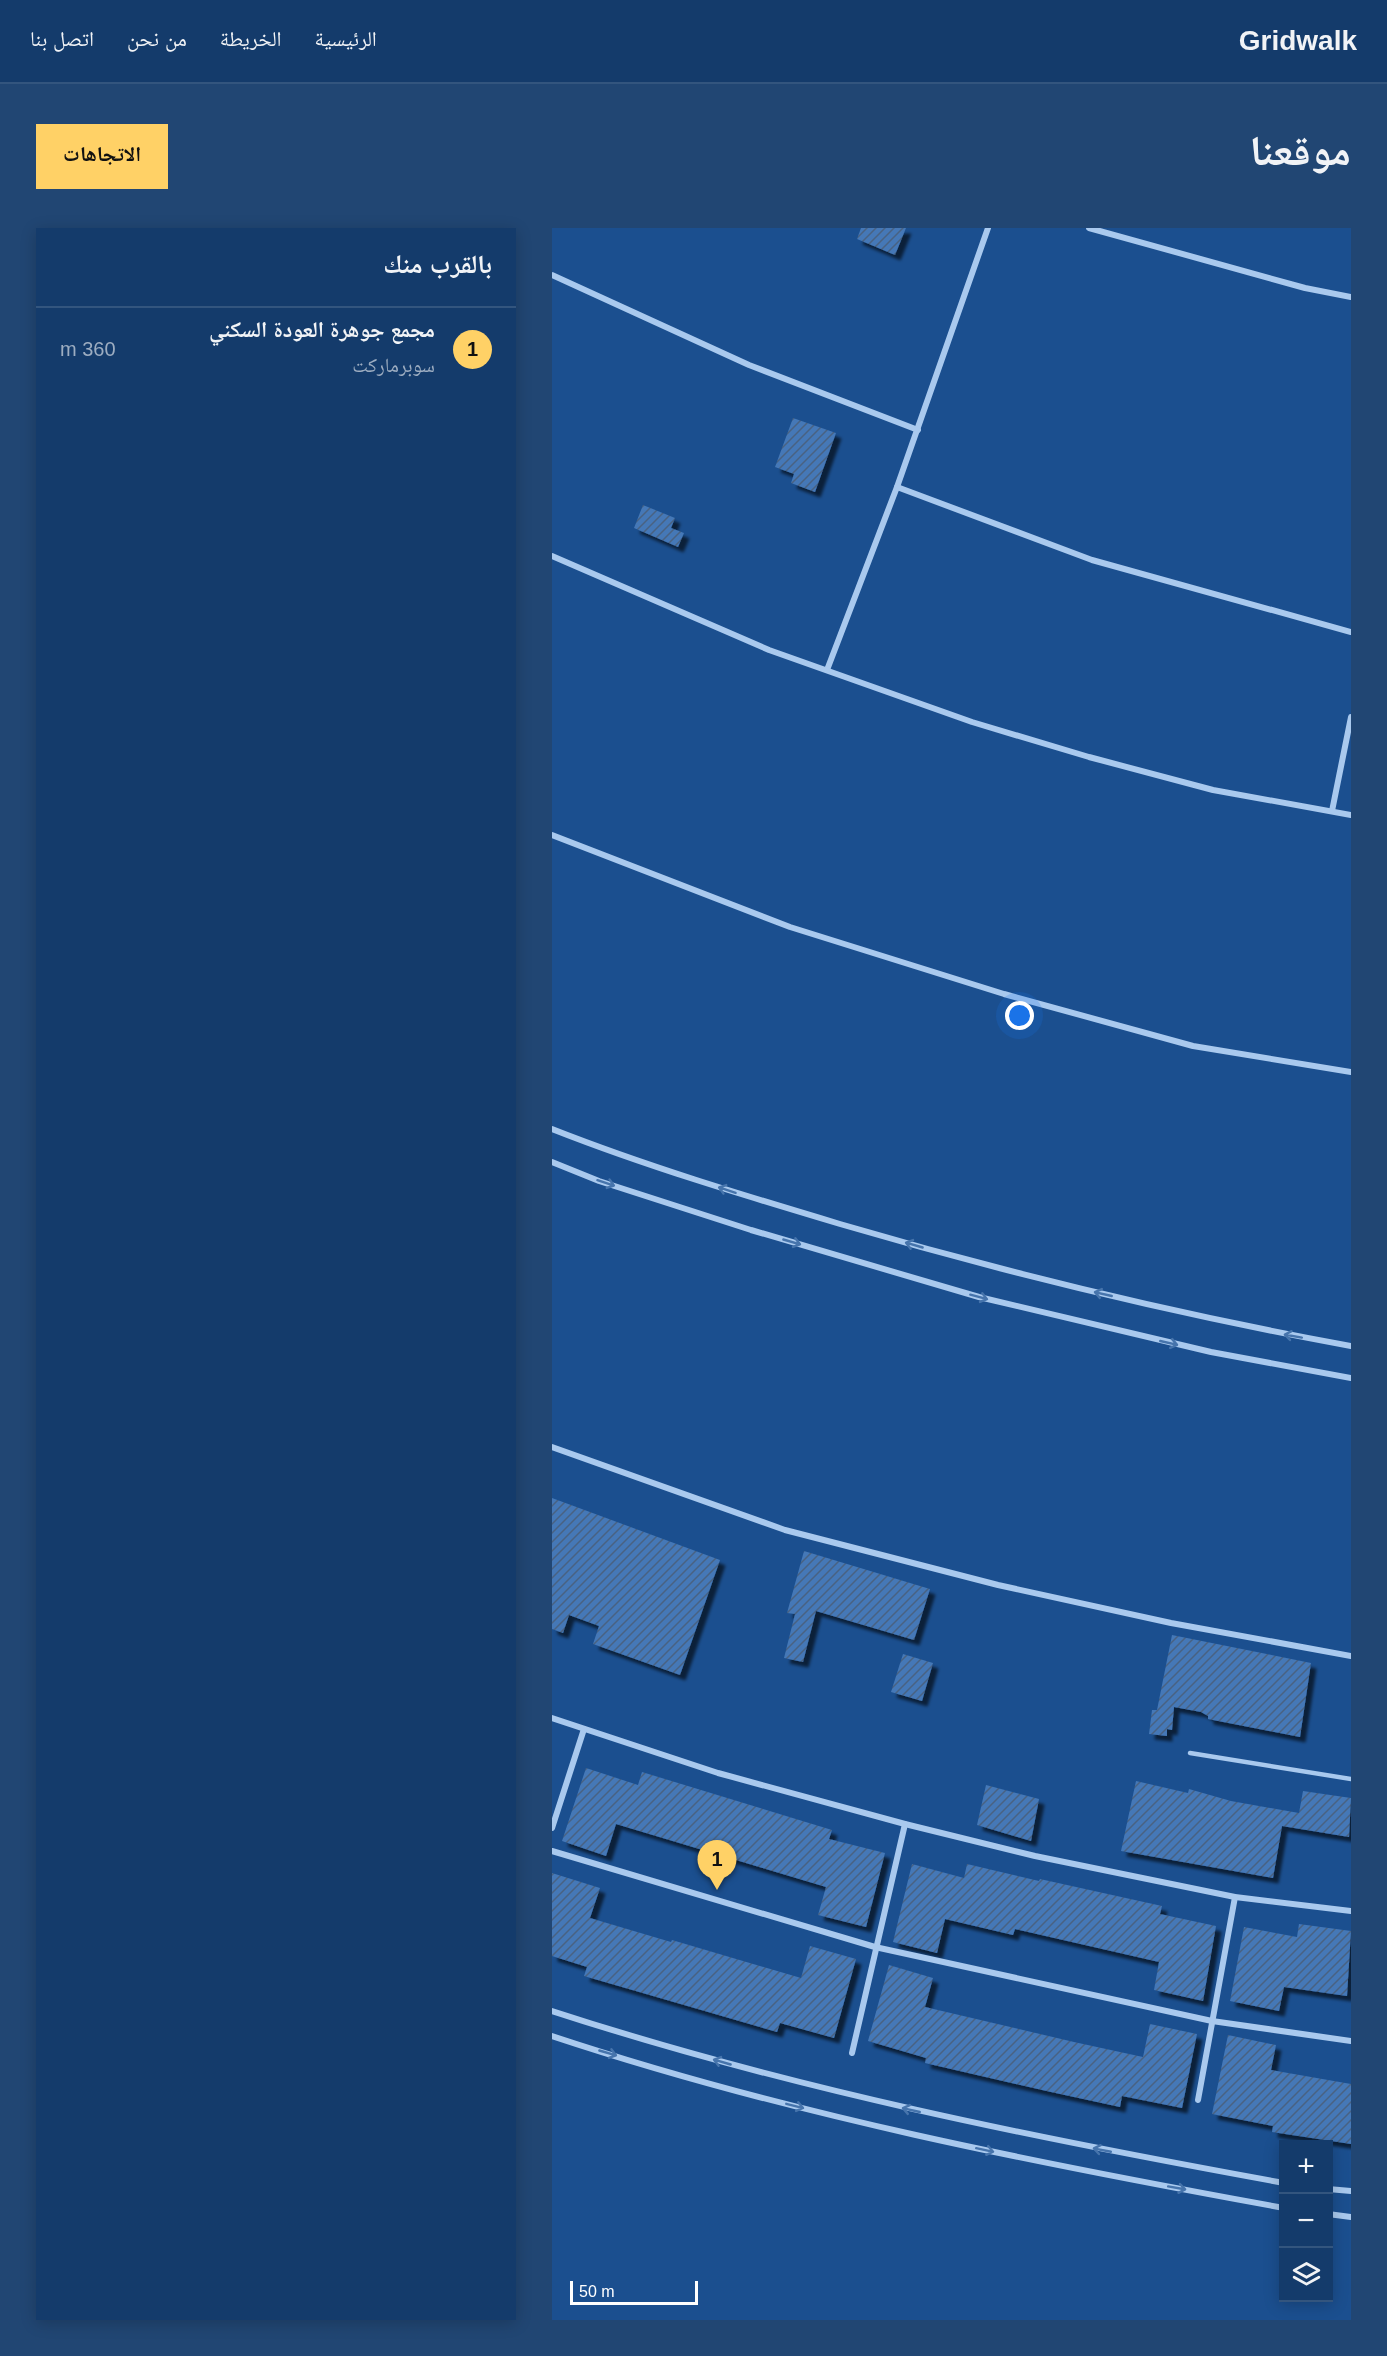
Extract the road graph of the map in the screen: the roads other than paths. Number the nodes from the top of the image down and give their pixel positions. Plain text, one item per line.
1 (988, 228) edge
2 (1089, 228) edge
3 (552, 275) edge
4 (1351, 297) edge
5 (918, 430) junction
6 (897, 487) junction
7 (552, 556) edge
8 (1351, 632) edge
9 (827, 670) junction
10 (1351, 717) edge
11 (1332, 811) junction
12 (1351, 815) edge
13 (552, 835) edge
14 (1351, 1072) edge
15 (552, 1129) edge
16 (552, 1162) edge
17 (1351, 1346) edge
18 (1351, 1378) edge
19 (552, 1447) edge
20 (1351, 1656) edge
21 (552, 1718) edge
22 (584, 1729) junction
23 (1190, 1753) dead end
24 (1351, 1779) edge
25 (905, 1824) junction
26 (552, 1828) edge
27 (552, 1851) edge
28 (1235, 1897) junction
29 (1351, 1911) edge
30 (875, 1947) junction
31 (552, 2011) edge
32 (1212, 2021) junction
33 (552, 2036) edge
34 (1351, 2041) edge
35 (852, 2053) dead end
36 (1198, 2100) dead end
37 (1279, 2182) edge
38 (1333, 2190) edge
39 (1351, 2192) edge
40 (1279, 2207) edge
41 (1333, 2215) edge
42 (1351, 2217) edge

1 - 5 street
2 - 4 street
3 - 5 street
5 - 6 street
6 - 8 street
6 - 9 street
7 - 9 street
9 - 11 street
10 - 11 street
11 - 12 street
13 - 14 street
17 -> 15 street
16 -> 18 street
19 - 20 street
21 - 22 street
22 - 25 street
22 - 26 street
23 - 24 lane
25 - 28 street
25 - 30 street
27 - 30 street
28 - 29 street
28 - 32 street
30 - 32 street
30 - 35 street
37 -> 31 street
32 - 34 street
32 - 36 street
33 -> 40 street
38 - 39 street
41 - 42 street

